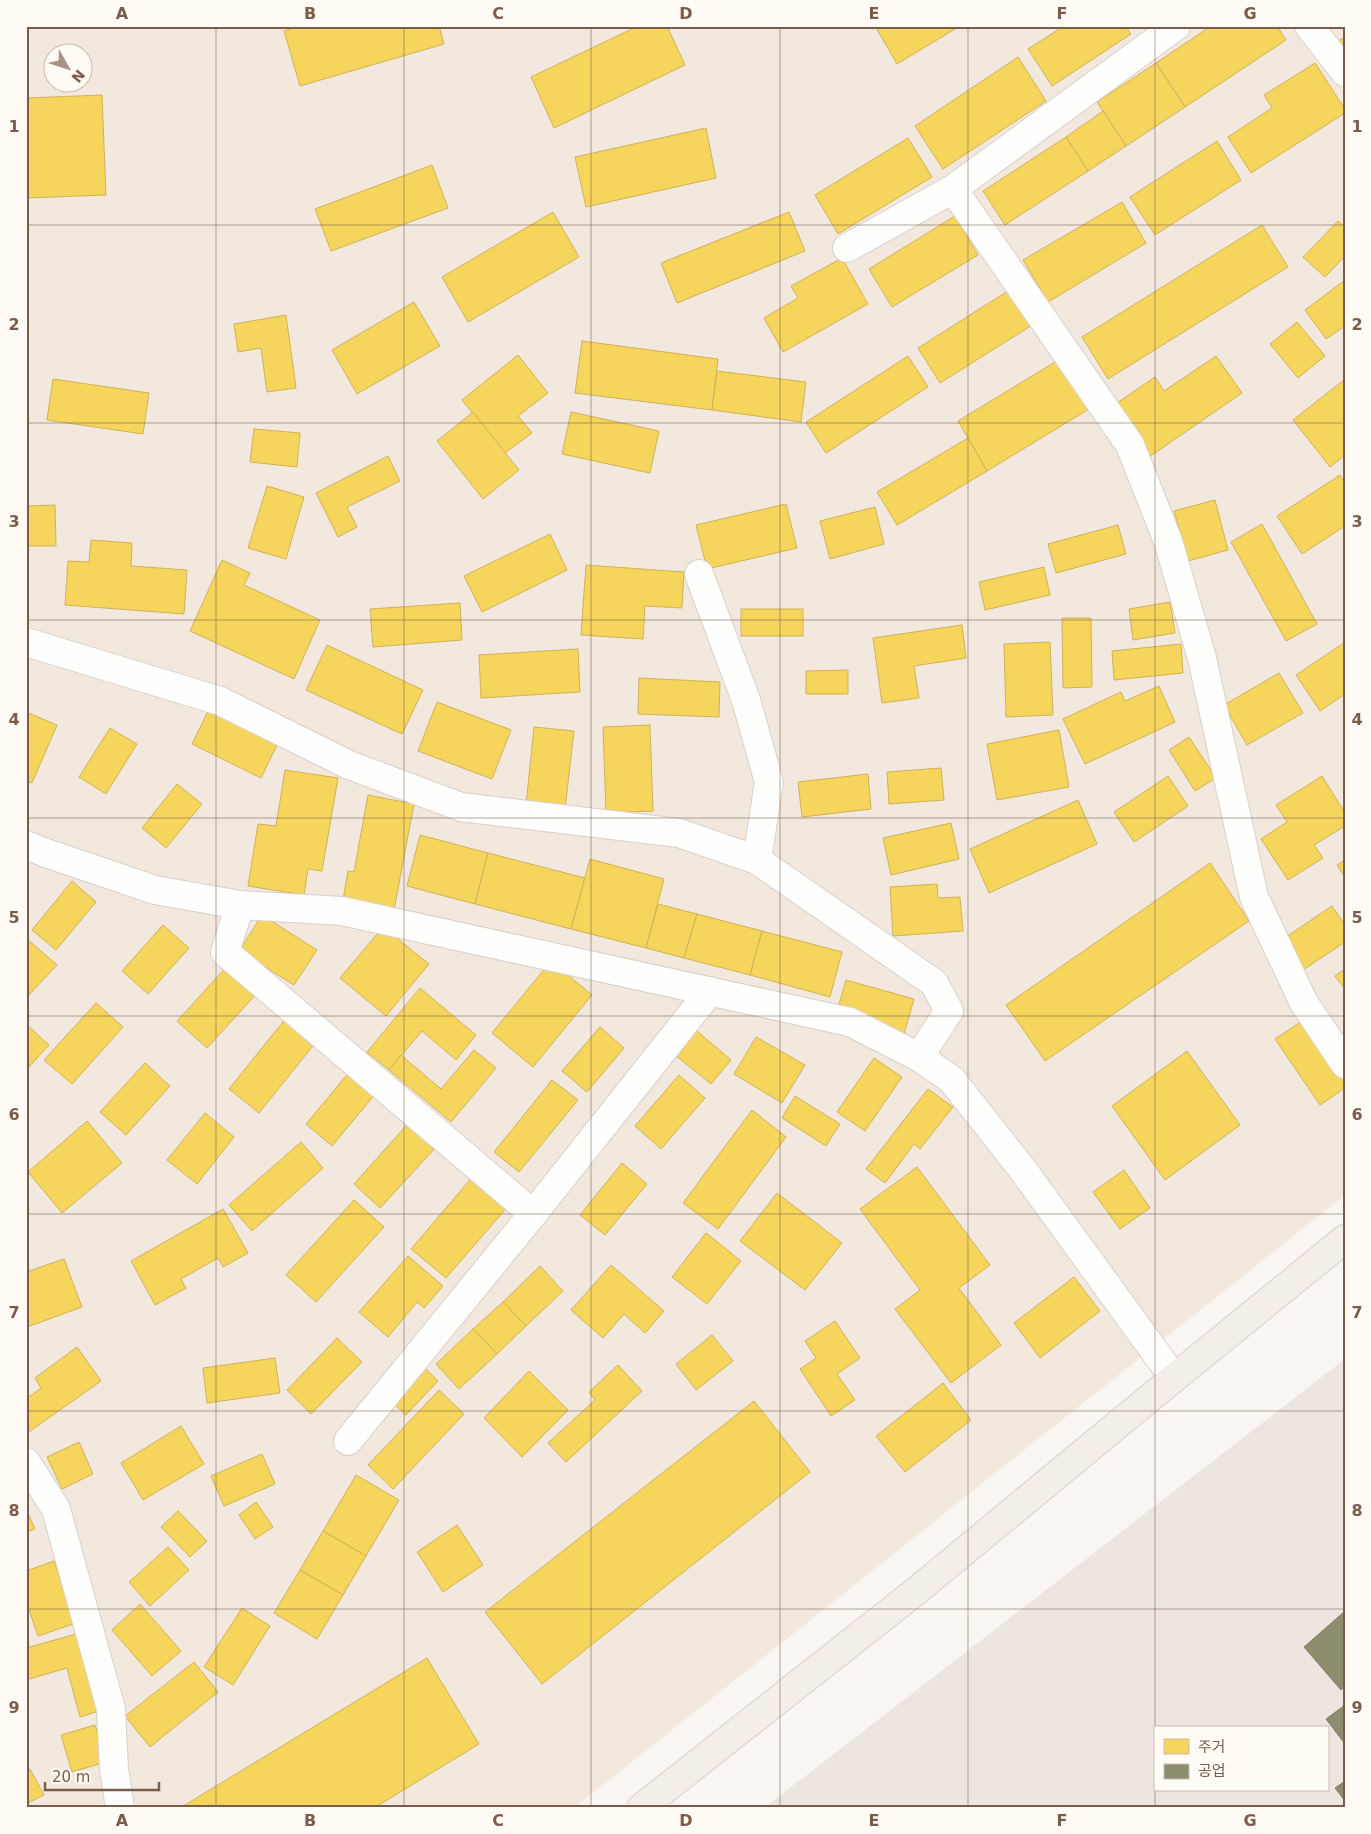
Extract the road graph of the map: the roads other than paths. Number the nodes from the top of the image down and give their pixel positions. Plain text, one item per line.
1 (1176, 26) edge
2 (1309, 26) edge
3 (1345, 72) edge
4 (953, 190) junction
5 (847, 248) dead end
6 (699, 574) dead end
7 (26, 642) edge
8 (26, 845) edge
9 (757, 860) junction
10 (240, 905) junction
11 (710, 991) junction
12 (919, 1057) junction
13 (1345, 1064) edge
14 (533, 1214) junction
15 (1345, 1240) edge
16 (1174, 1378) junction
17 (348, 1441) dead end
18 (26, 1462) edge
19 (120, 1808) edge
20 (641, 1808) edge

1 - 4 street
2 - 3 street
4 - 5 street
4 - 13 street
6 - 9 street
7 - 9 street
8 - 10 street
9 - 12 street
10 - 11 street
10 - 14 street
11 - 12 street
11 - 14 street
12 - 16 street
14 - 17 street
15 - 16 main road
16 - 20 main road
18 - 19 street

